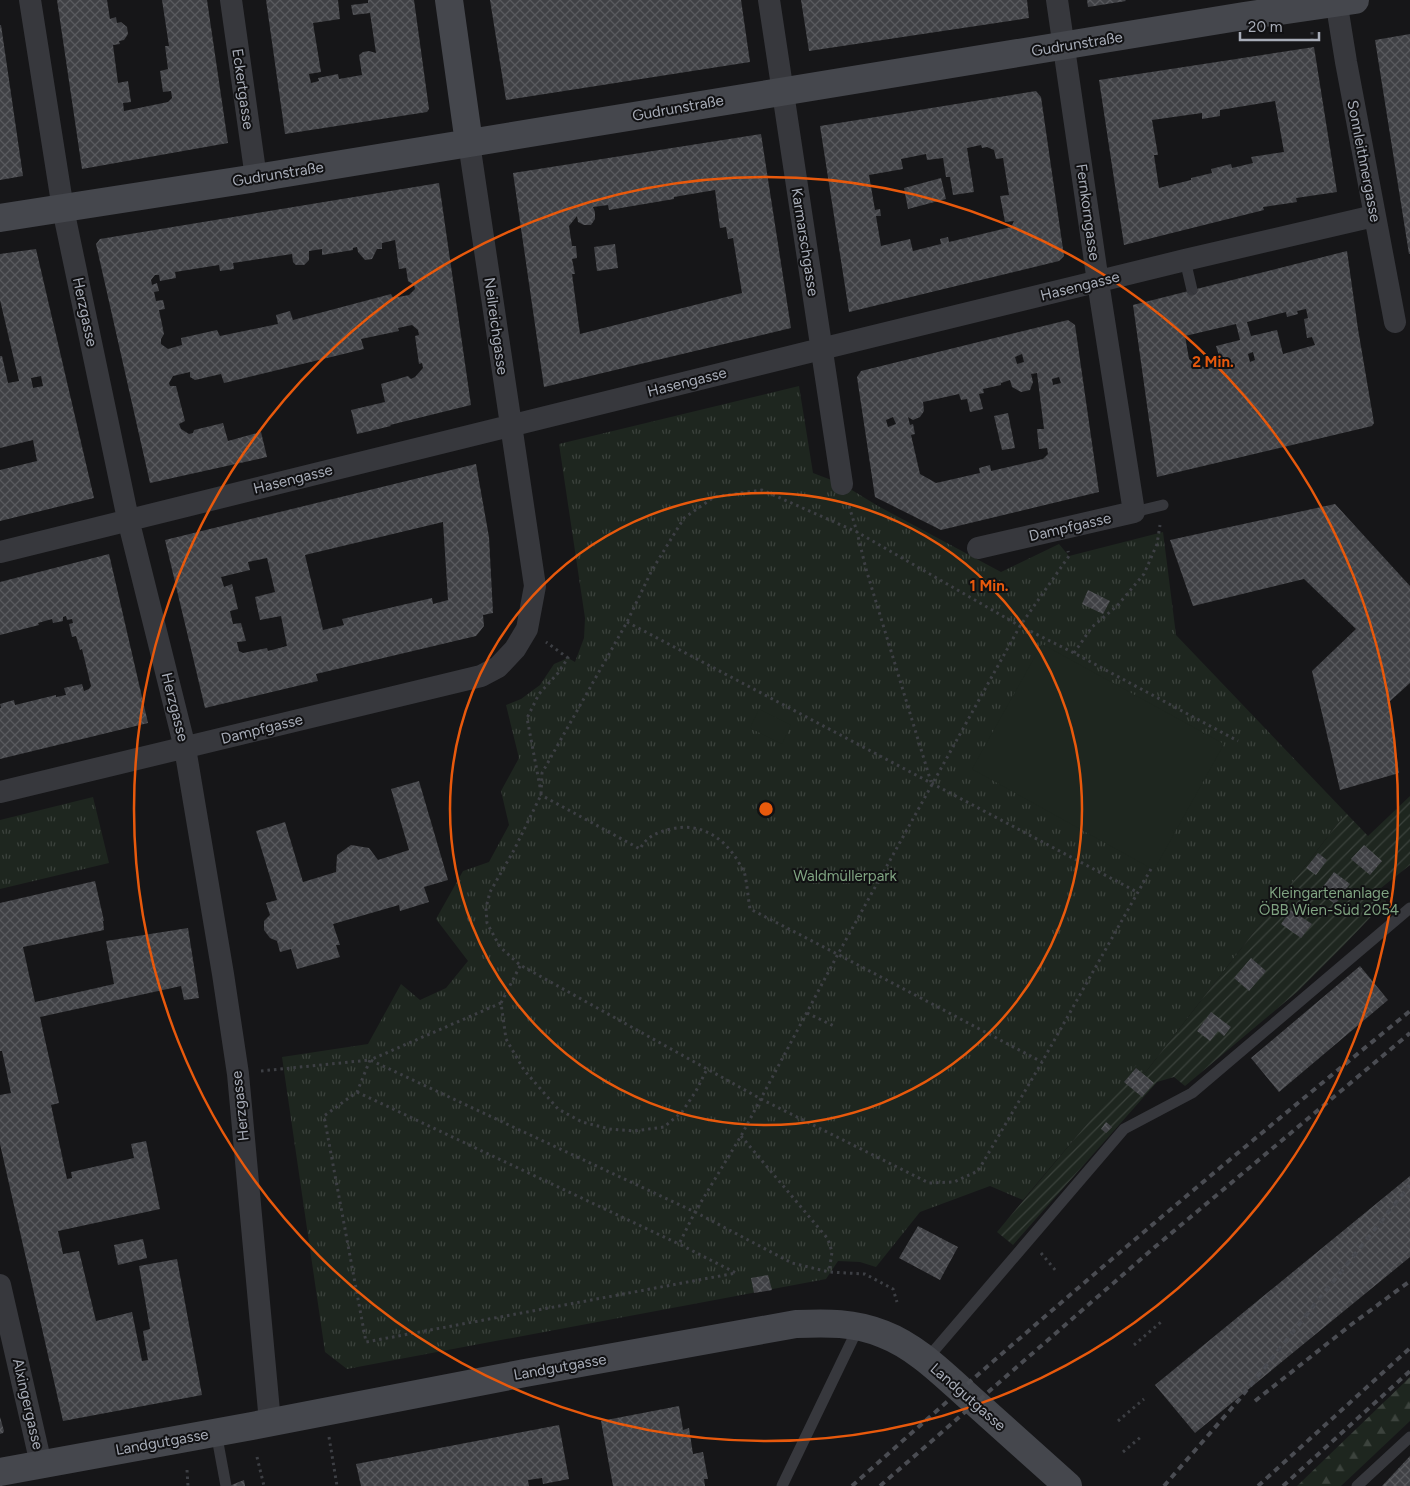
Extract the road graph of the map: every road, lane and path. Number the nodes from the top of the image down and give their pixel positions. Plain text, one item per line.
1 (30, 0) edge
2 (231, 0) edge
3 (449, 0) edge
4 (769, 0) edge
5 (1057, 0) edge
6 (1343, 1) edge
7 (1064, 46) junction
8 (783, 91) junction
9 (469, 143) junction
10 (256, 178) junction
11 (63, 209) junction
12 (1374, 216) junction
13 (0, 218) edge
14 (1185, 260) junction
15 (1098, 282) junction
16 (1192, 290) dead end
17 (1395, 322) dead end
18 (821, 349) junction
19 (511, 425) junction
20 (842, 484) joint
21 (1163, 505) joint
22 (1134, 512) junction
23 (128, 519) junction
24 (1065, 528) junction
25 (857, 532) junction
26 (978, 548) dead end
27 (0, 552) edge
28 (627, 622) junction
29 (1020, 626) junction
30 (515, 649) joint
31 (1074, 653) junction
32 (568, 658) dead end
33 (1238, 741) dead end
34 (185, 748) junction
35 (932, 783) junction
36 (0, 792) edge
37 (541, 795) junction
38 (1151, 869) dead end
39 (1137, 892) junction
40 (1410, 908) edge
41 (838, 954) junction
42 (520, 965) junction
43 (501, 1003) junction
44 (806, 1013) junction
45 (836, 1027) dead end
46 (370, 1060) junction
47 (1042, 1062) junction
48 (707, 1069) junction
49 (238, 1074) junction
50 (357, 1092) junction
51 (761, 1099) junction
52 (741, 1136) junction
53 (695, 1212) junction
54 (679, 1244) junction
55 (829, 1272) junction
56 (0, 1285) edge
57 (897, 1302) dead end
58 (1161, 1322) dead end
59 (859, 1326) junction
60 (1134, 1345) dead end
61 (926, 1360) junction
62 (1144, 1399) dead end
63 (323, 1412) junction
64 (1118, 1421) dead end
65 (270, 1422) junction
66 (216, 1432) junction
67 (1142, 1436) dead end
68 (1410, 1437) edge
69 (1123, 1452) dead end
70 (256, 1457) dead end
71 (42, 1464) junction
72 (187, 1470) dead end
73 (0, 1472) edge
74 (188, 1486) edge
75 (226, 1486) edge
76 (264, 1486) edge
77 (337, 1486) edge
78 (782, 1486) edge
79 (1068, 1486) edge
80 (1357, 1486) edge

1 - 11 street, Herzgasse
2 - 10 street, Eckertgasse
3 - 9 main road, Neilreichgasse
4 - 8 street, Karmarschgasse
5 - 7 street, Fernkorngasse
6 - 7 main road, Gudrunstraße
6 - 12 street, Sonnleithnergasse
7 - 8 main road, Gudrunstraße
7 - 15 street, Fernkorngasse
8 - 9 main road, Gudrunstraße
8 - 18 street, Karmarschgasse
9 - 10 main road, Gudrunstraße
9 - 19 street, Neilreichgasse
10 - 11 main road, Gudrunstraße
11 - 13 main road, Gudrunstraße
11 - 23 street, Herzgasse
12 - 14 street, Hasengasse
12 - 17 street, Sonnleithnergasse
14 - 15 street, Hasengasse
14 - 16 lane
15 - 18 street, Hasengasse
15 - 22 street, Fernkorngasse
18 - 19 street, Hasengasse
18 - 20 street, Karmarschgasse
19 - 23 street, Hasengasse
19 - 30 street, Neilreichgasse
20 - 25 path
21 - 22 lane, Dampfgasse
21 - 31 path
22 - 24 street, Dampfgasse
23 - 27 street, Hasengasse
23 - 34 street, Herzgasse
24 - 26 street, Dampfgasse
24 - 29 path
25 - 28 path
25 - 29 path
25 - 35 path
28 - 35 path
28 - 37 path
29 - 31 path
29 - 35 path
30 - 34 street, Dampfgasse
31 - 33 path
32 - 37 path
34 - 36 street, Dampfgasse
34 - 49 street, Herzgasse
35 - 39 path
35 - 41 path
37 - 41 path
37 - 42 path
38 - 39 path
39 - 47 path
40 - 61 lane
41 - 44 path
41 - 47 path
42 - 43 path
42 - 48 path
43 - 46 path
43 - 48 path
44 - 45 path
44 - 51 path
46 - 49 path
46 - 50 path
46 - 53 path
47 - 51 path
48 - 51 path
49 - 65 street, Herzgasse
50 - 54 path
50 - 54 path
51 - 52 path
52 - 53 path
52 - 55 path
53 - 54 path
53 - 55 path
55 - 57 path
56 - 71 street, Alxingergasse
58 - 60 path
59 - 61 main road, Landgutgasse
59 - 63 main road, Landgutgasse
59 - 78 lane
61 - 79 main road, Landgutgasse
62 - 64 path
63 - 65 main road, Landgutgasse
63 - 77 path
65 - 66 main road, Landgutgasse
66 - 71 main road, Landgutgasse
66 - 75 lane
67 - 69 path
68 - 80 lane
70 - 76 path
71 - 73 main road, Landgutgasse
72 - 74 path

